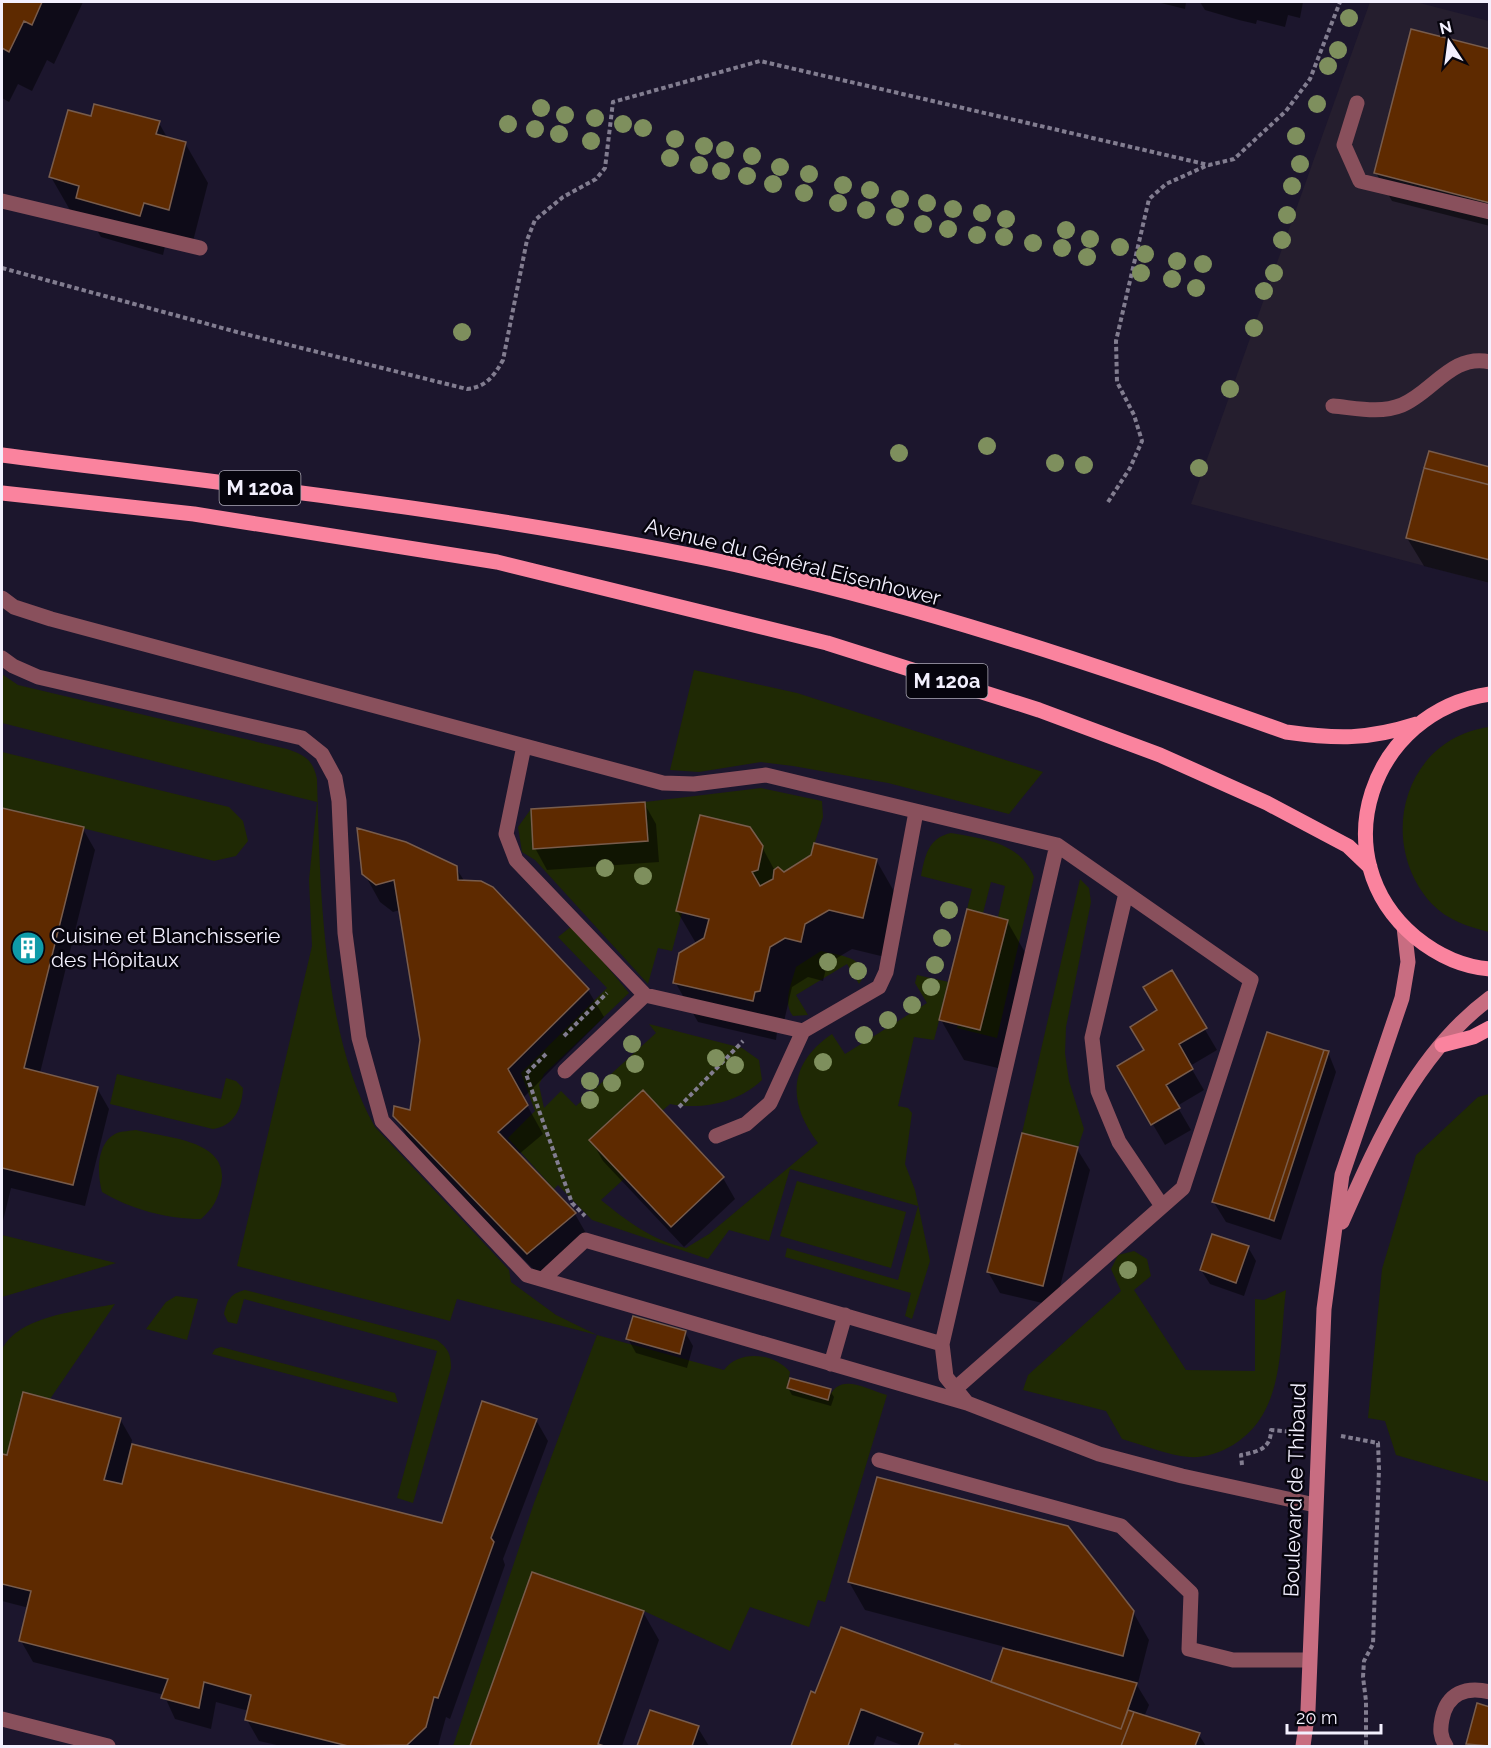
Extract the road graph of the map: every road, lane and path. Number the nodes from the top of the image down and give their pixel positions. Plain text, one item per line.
1 (1340, 2) edge
2 (1357, 103) dead end
3 (1209, 165) junction
4 (2, 201) edge
5 (1490, 212) edge
6 (200, 248) dead end
7 (2, 268) edge
8 (1490, 362) edge
9 (1333, 406) dead end
10 (2, 455) edge
11 (2, 496) edge
12 (1108, 502) dead end
13 (2, 598) edge
14 (2, 658) edge
15 (1490, 694) edge
16 (1417, 724) junction
17 (524, 746) junction
18 (916, 812) junction
19 (1057, 845) junction
20 (1370, 867) junction
21 (1126, 893) junction
22 (1404, 927) junction
23 (1490, 969) edge
24 (607, 993) dead end
25 (645, 995) junction
26 (1490, 998) edge
27 (762, 1021) junction
28 (1490, 1028) edge
29 (803, 1031) junction
30 (558, 1042) dead end
31 (1442, 1045) junction
32 (550, 1050) dead end
33 (565, 1071) dead end
34 (679, 1107) dead end
35 (716, 1136) dead end
36 (1162, 1206) junction
37 (1335, 1236) junction
38 (599, 1244) junction
39 (543, 1280) junction
40 (845, 1315) junction
41 (942, 1344) junction
42 (831, 1364) junction
43 (955, 1389) junction
44 (967, 1403) junction
45 (1318, 1434) junction
46 (879, 1460) dead end
47 (1243, 1490) junction
48 (1315, 1504) junction
49 (1309, 1660) junction
50 (1490, 1692) edge
51 (2, 1719) edge
52 (108, 1746) edge
53 (1304, 1746) edge
54 (1366, 1746) edge
55 (1446, 1746) edge

1 - 3 path
2 - 5 street
3 - 7 path
3 - 12 path
4 - 6 street
8 - 9 street
10 - 16 main road, Avenue du Général Eisenhower / M 120a
11 - 20 main road, M 120a
13 - 17 street
14 - 39 street
15 - 16 main road
16 - 20 main road
17 - 18 street
17 - 25 street
18 - 19 street
18 - 29 street
19 - 21 street
19 - 41 street
20 - 22 main road
21 - 36 street
21 - 36 street
22 - 23 main road
22 - 37 street, Boulevard de Thibaud
24 - 30 path
25 - 27 street
25 - 33 street
26 - 31 street, Boulevard de Thibaud
27 - 29 street
27 - 34 path
28 - 31 main road
29 - 35 street
31 - 37 street, Boulevard de Thibaud
32 - 38 path
36 - 43 street
37 - 45 street, Boulevard de Thibaud
38 - 39 street
38 - 40 street
39 - 42 street
40 - 41 street
40 - 42 street
41 - 43 street
42 - 44 street
43 - 44 street
44 - 47 street
45 - 47 path
45 - 48 street, Boulevard de Thibaud
45 - 54 path
46 - 49 street
47 - 48 street
48 - 49 street, Boulevard de Thibaud
49 - 53 street, Boulevard de Thibaud
50 - 55 street
51 - 52 street

